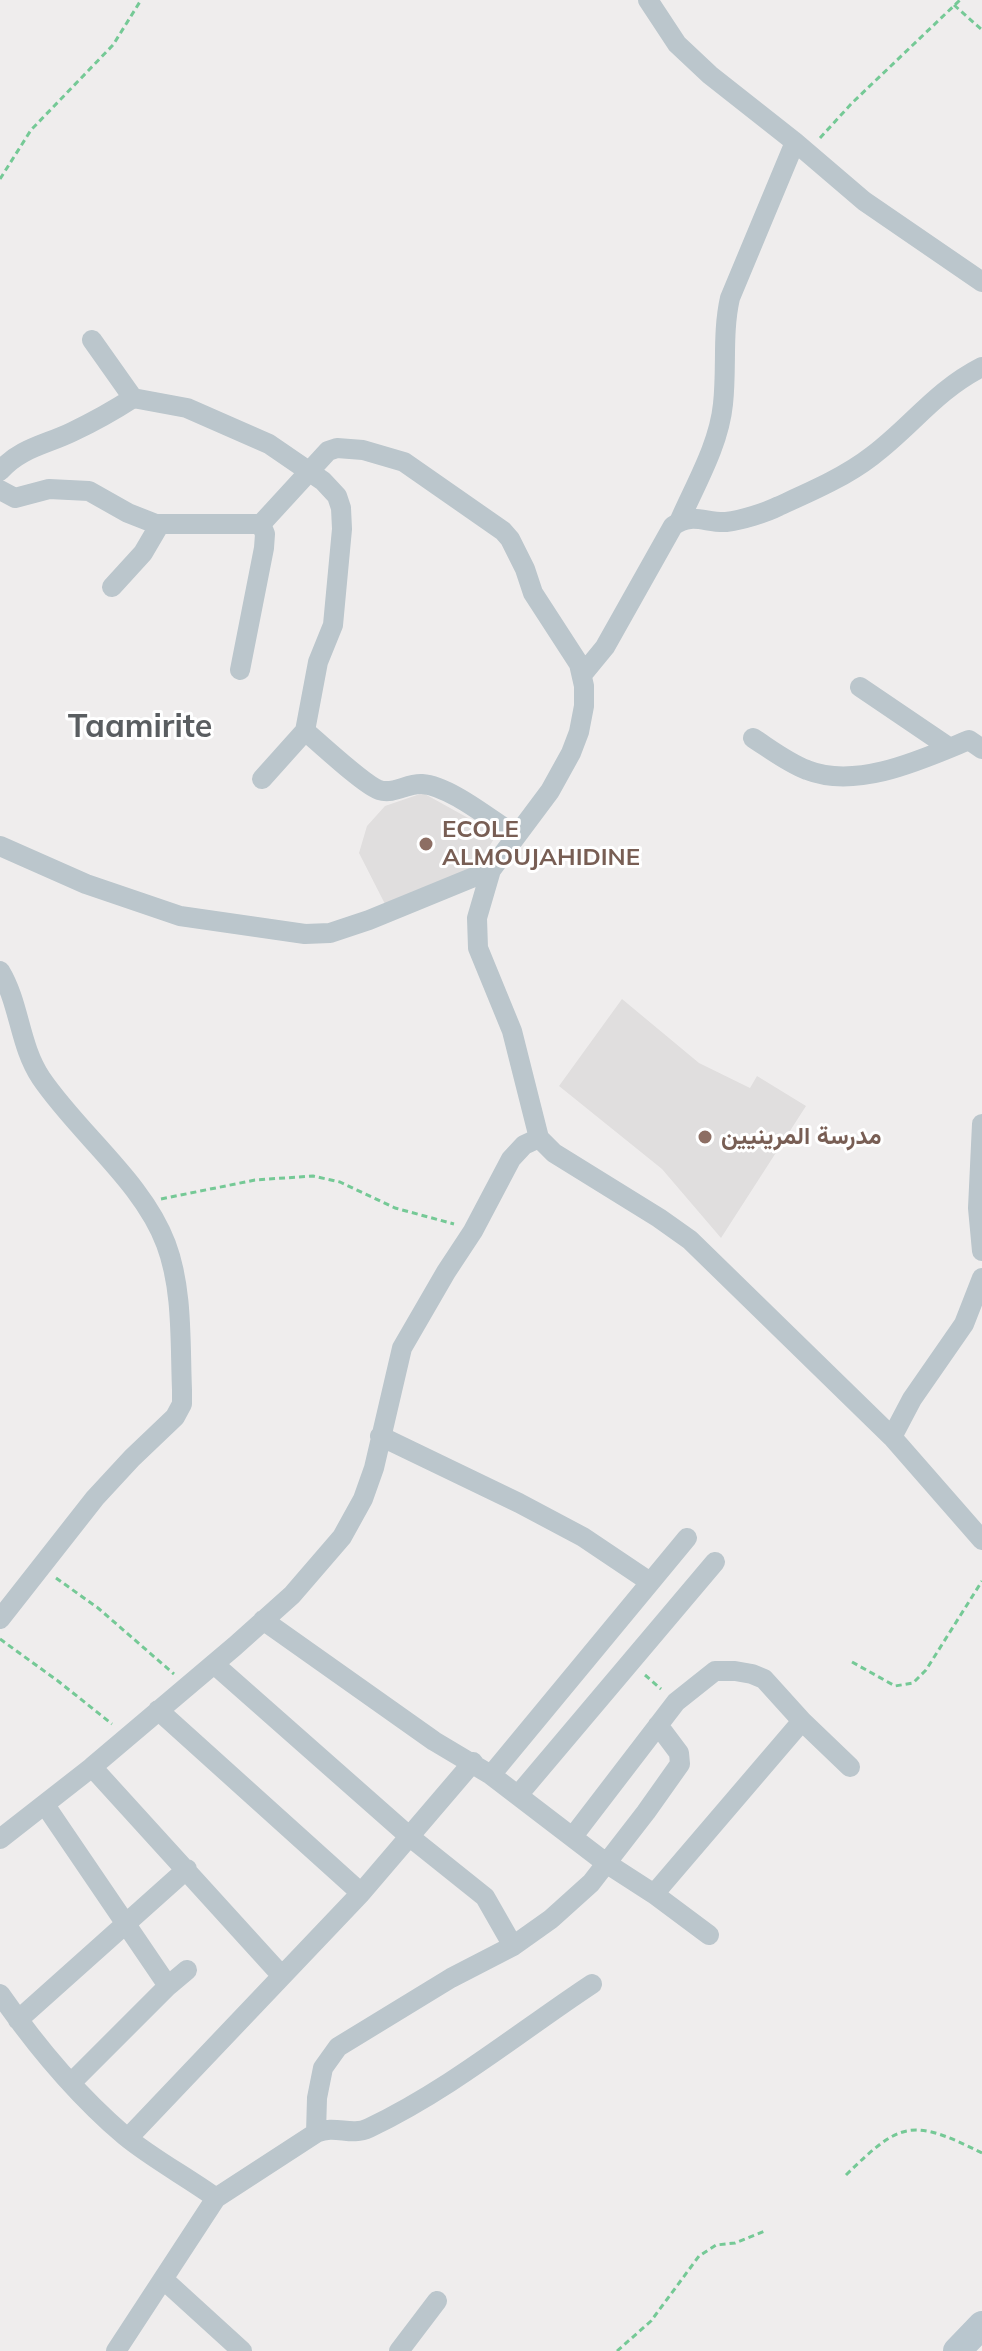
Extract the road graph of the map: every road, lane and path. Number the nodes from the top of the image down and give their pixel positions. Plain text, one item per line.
1 (141, 0) edge
2 (648, 0) edge
3 (960, 0) edge
4 (954, 5) junction
5 (982, 30) edge
6 (801, 147) junction
7 (0, 179) edge
8 (982, 282) edge
9 (92, 340) dead end
10 (982, 367) edge
11 (133, 398) junction
12 (0, 471) edge
13 (310, 472) junction
14 (0, 490) edge
15 (679, 522) junction
16 (160, 524) junction
17 (261, 524) junction
18 (112, 587) dead end
19 (240, 670) dead end
20 (582, 675) junction
21 (860, 687) dead end
22 (305, 731) junction
23 (753, 738) dead end
24 (950, 748) junction
25 (982, 749) edge
26 (262, 779) dead end
27 (515, 835) junction
28 (0, 846) edge
29 (491, 870) junction
30 (0, 971) edge
31 (982, 1124) edge
32 (539, 1138) junction
33 (142, 1201) junction
34 (473, 1231) junction
35 (982, 1251) edge
36 (982, 1278) edge
37 (380, 1436) junction
38 (892, 1437) junction
39 (687, 1538) dead end
40 (982, 1540) edge
41 (715, 1562) dead end
42 (40, 1566) junction
43 (982, 1581) edge
44 (650, 1582) junction
45 (0, 1619) edge
46 (263, 1620) junction
47 (0, 1639) edge
48 (630, 1662) junction
49 (852, 1662) dead end
50 (214, 1664) junction
51 (187, 1685) junction
52 (676, 1702) junction
53 (158, 1710) junction
54 (802, 1721) junction
55 (658, 1725) junction
56 (128, 1737) junction
57 (473, 1762) junction
58 (92, 1767) junction
59 (850, 1767) dead end
60 (491, 1775) junction
61 (519, 1794) junction
62 (45, 1805) junction
63 (574, 1835) junction
64 (410, 1837) junction
65 (0, 1839) edge
66 (606, 1863) junction
67 (187, 1869) junction
68 (361, 1893) junction
69 (654, 1894) junction
70 (125, 1924) junction
71 (709, 1935) dead end
72 (513, 1946) junction
73 (187, 1970) dead end
74 (282, 1976) junction
75 (592, 1984) dead end
76 (168, 1986) junction
77 (0, 1994) edge
78 (18, 2020) junction
79 (71, 2083) junction
80 (316, 2133) junction
81 (128, 2138) junction
82 (982, 2153) edge
83 (846, 2175) dead end
84 (216, 2198) junction
85 (765, 2231) dead end
86 (163, 2279) junction
87 (437, 2301) dead end
88 (982, 2325) edge
89 (116, 2351) edge
90 (242, 2351) edge
91 (399, 2351) edge
92 (617, 2351) edge
93 (957, 2351) edge

1 - 7 path
2 - 6 street
3 - 4 path
4 - 5 path
4 - 6 path
6 - 8 street
6 - 15 street
9 - 11 street
10 - 15 street
11 - 12 street
11 - 13 street
13 - 17 street
13 - 20 street
13 - 22 street
14 - 16 street
15 - 20 street
16 - 17 street
16 - 18 street
17 - 19 street
20 - 27 street
21 - 24 street
22 - 26 street
22 - 27 street
23 - 24 street
24 - 25 street
27 - 29 street
28 - 29 street
29 - 32 street
30 - 33 street
31 - 35 street
32 - 34 street
32 - 38 street
33 - 34 path
33 - 42 street
34 - 37 street
36 - 38 street
37 - 44 street
37 - 46 street
38 - 40 street
39 - 44 street
41 - 48 street
42 - 45 street
42 - 51 path
43 - 49 path
44 - 60 street
46 - 50 street
46 - 57 street
47 - 56 path
48 - 52 path
48 - 61 street
50 - 51 street
50 - 64 street
51 - 53 street
52 - 54 street
52 - 55 street
53 - 56 street
53 - 68 street
54 - 59 street
54 - 69 street
55 - 63 street
55 - 66 street
56 - 58 street
57 - 60 street
57 - 64 street
58 - 62 street
58 - 67 street
60 - 61 street
61 - 63 street
62 - 65 street
62 - 70 street
63 - 66 street
64 - 68 street
64 - 72 street
66 - 69 street
66 - 72 street
67 - 70 street
67 - 74 street
68 - 74 street
69 - 71 street
70 - 76 street
70 - 78 street
72 - 80 street
73 - 76 street
74 - 81 street
75 - 80 street
76 - 79 street
77 - 78 street
78 - 79 street
79 - 81 street
80 - 84 street
81 - 84 street
82 - 83 path
84 - 86 street
85 - 92 path
86 - 89 street
86 - 90 street
87 - 91 street
88 - 93 main road

